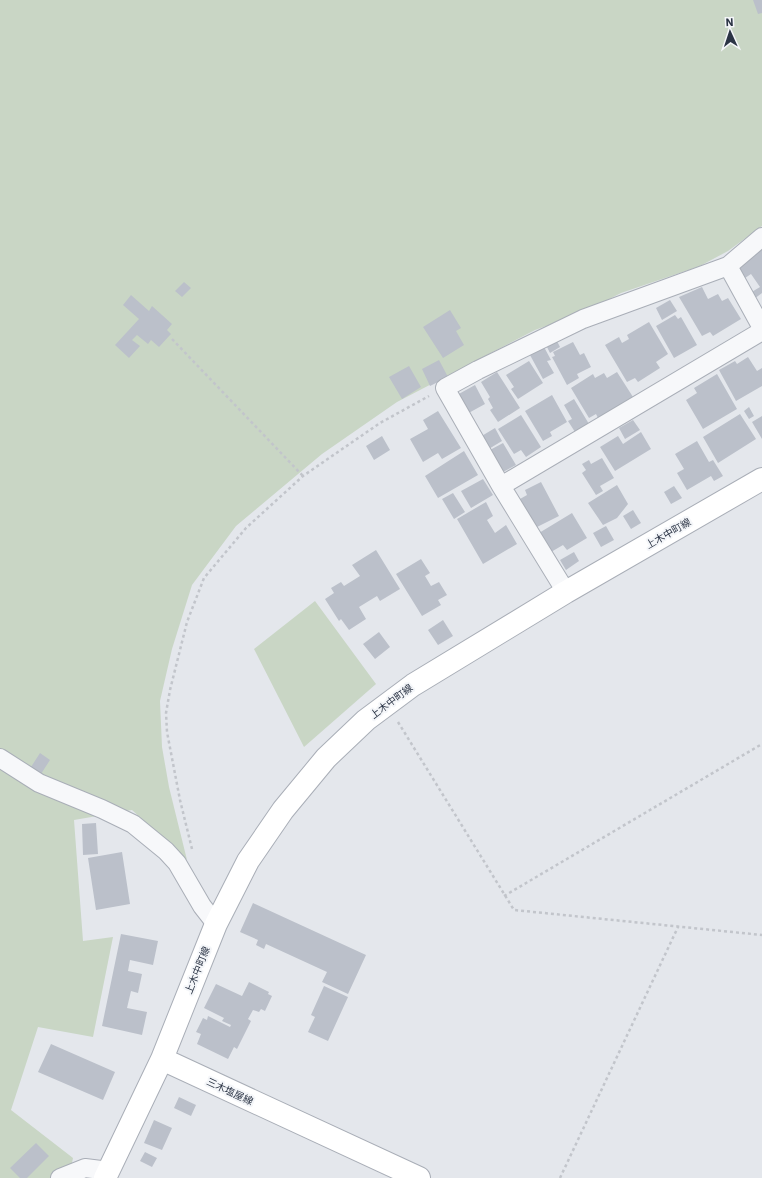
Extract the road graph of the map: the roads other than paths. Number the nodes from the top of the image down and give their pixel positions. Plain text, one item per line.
1 (762, 237) edge
2 (728, 266) junction
3 (762, 328) edge
4 (762, 331) edge
5 (762, 479) edge
6 (501, 486) junction
7 (566, 592) junction
8 (0, 758) edge
9 (216, 924) junction
10 (162, 1059) junction
11 (107, 1175) edge
12 (60, 1178) edge
13 (419, 1178) edge

1 - 2 street
2 - 3 street
2 - 6 street
4 - 6 street
5 - 7 main road, 上木中町線
6 - 7 street
7 - 9 main road, 上木中町線
8 - 9 street
9 - 10 main road, 上木中町線
10 - 11 main road
10 - 13 main road, 三木塩屋線
11 - 12 street

